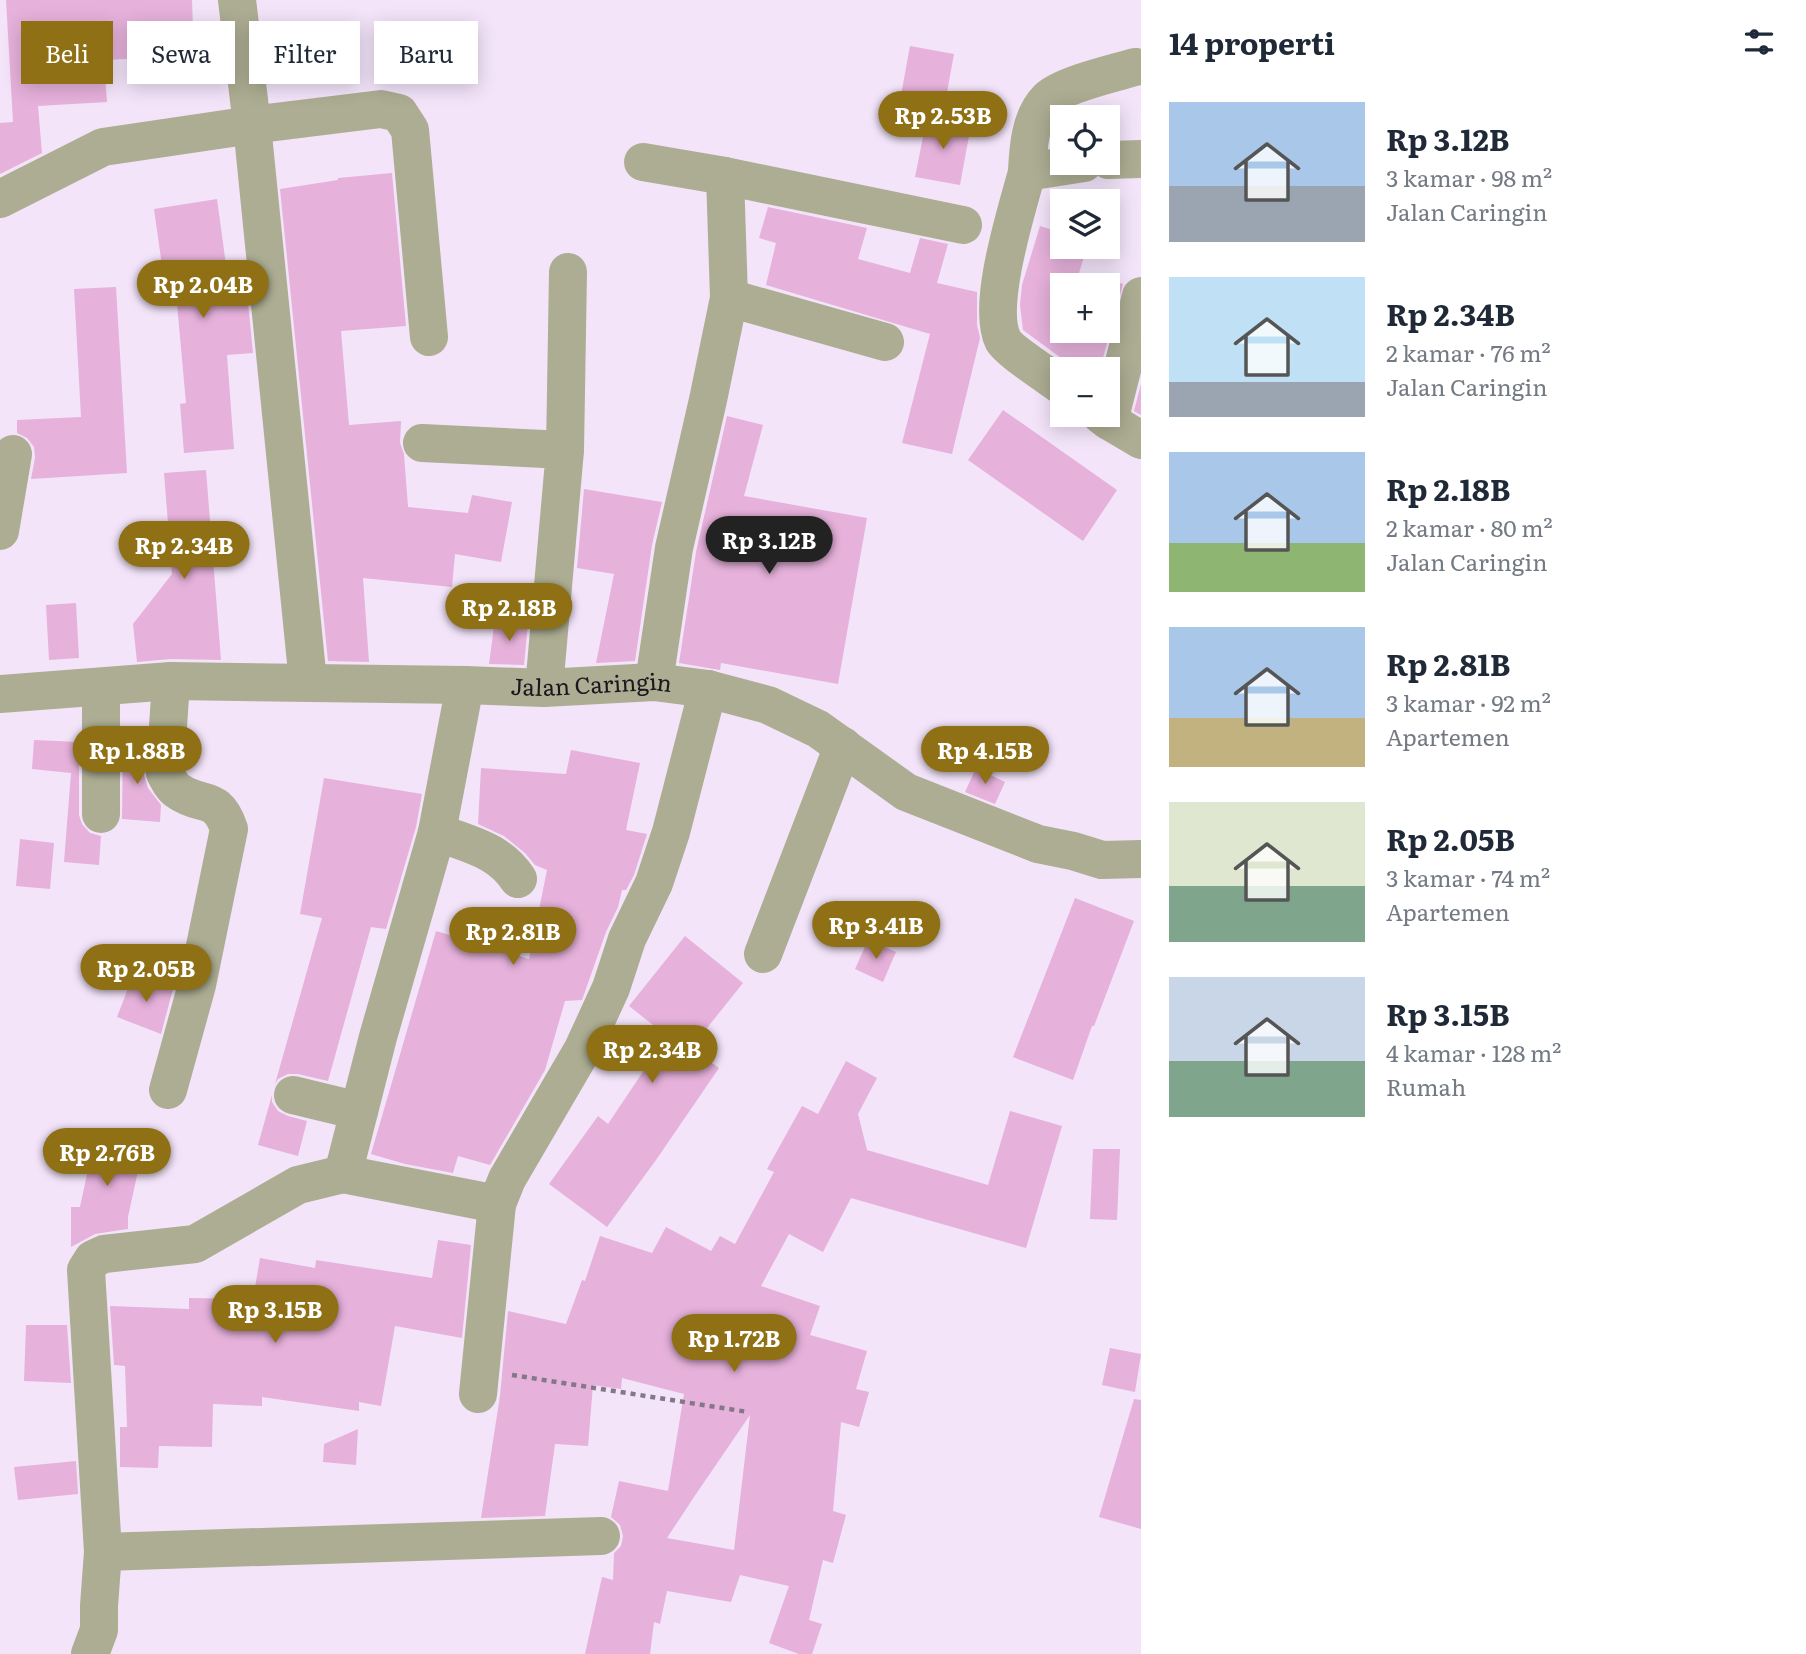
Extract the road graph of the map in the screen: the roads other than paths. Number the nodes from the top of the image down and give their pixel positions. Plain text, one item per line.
1 (237, 0) edge
2 (1135, 67) dead end
3 (252, 125) junction
4 (1141, 159) edge
5 (1120, 160) edge
6 (643, 162) dead end
7 (1050, 167) edge
8 (1027, 172) junction
9 (725, 176) junction
10 (0, 199) edge
11 (963, 225) dead end
12 (568, 272) dead end
13 (1141, 296) edge
14 (729, 298) junction
15 (429, 337) dead end
16 (885, 342) dead end
17 (1120, 367) edge
18 (1050, 377) edge
19 (1120, 427) edge
20 (1141, 440) edge
21 (422, 443) dead end
22 (565, 450) junction
23 (13, 454) dead end
24 (0, 531) edge
25 (171, 681) junction
26 (307, 682) junction
27 (654, 682) junction
28 (465, 685) junction
29 (101, 688) junction
30 (544, 688) junction
31 (708, 690) junction
32 (1, 698) edge
33 (843, 747) junction
34 (101, 814) dead end
35 (437, 832) junction
36 (1141, 859) edge
37 (518, 879) dead end
38 (763, 954) dead end
39 (168, 1090) dead end
40 (293, 1095) dead end
41 (359, 1111) junction
42 (342, 1174) junction
43 (497, 1204) junction
44 (479, 1382) road end
45 (601, 1536) dead end
46 (103, 1552) junction
47 (90, 1654) edge

1 - 3 street
2 - 8 street
3 - 10 street
3 - 15 street
3 - 26 street
4 - 5 street
6 - 9 street
7 - 8 street
8 - 18 street
9 - 11 street
9 - 14 street
12 - 22 street
13 - 17 street
14 - 16 street
14 - 27 street
19 - 20 street
21 - 22 street
22 - 30 street
23 - 24 street
25 - 26 street, Jalan Caringin
25 - 29 street, Jalan Caringin
25 - 39 street
26 - 28 street, Jalan Caringin
27 - 30 street, Jalan Caringin
27 - 31 street, Jalan Caringin
28 - 30 street, Jalan Caringin
28 - 35 street
29 - 32 street, Jalan Caringin
29 - 34 street
31 - 33 street, Jalan Caringin
31 - 43 street
33 - 36 street, Jalan Caringin
33 - 38 street
35 - 37 street
35 - 41 street
40 - 41 street
41 - 42 street
42 - 43 street
42 - 46 street
43 - 44 street
45 - 46 street
46 - 47 street

